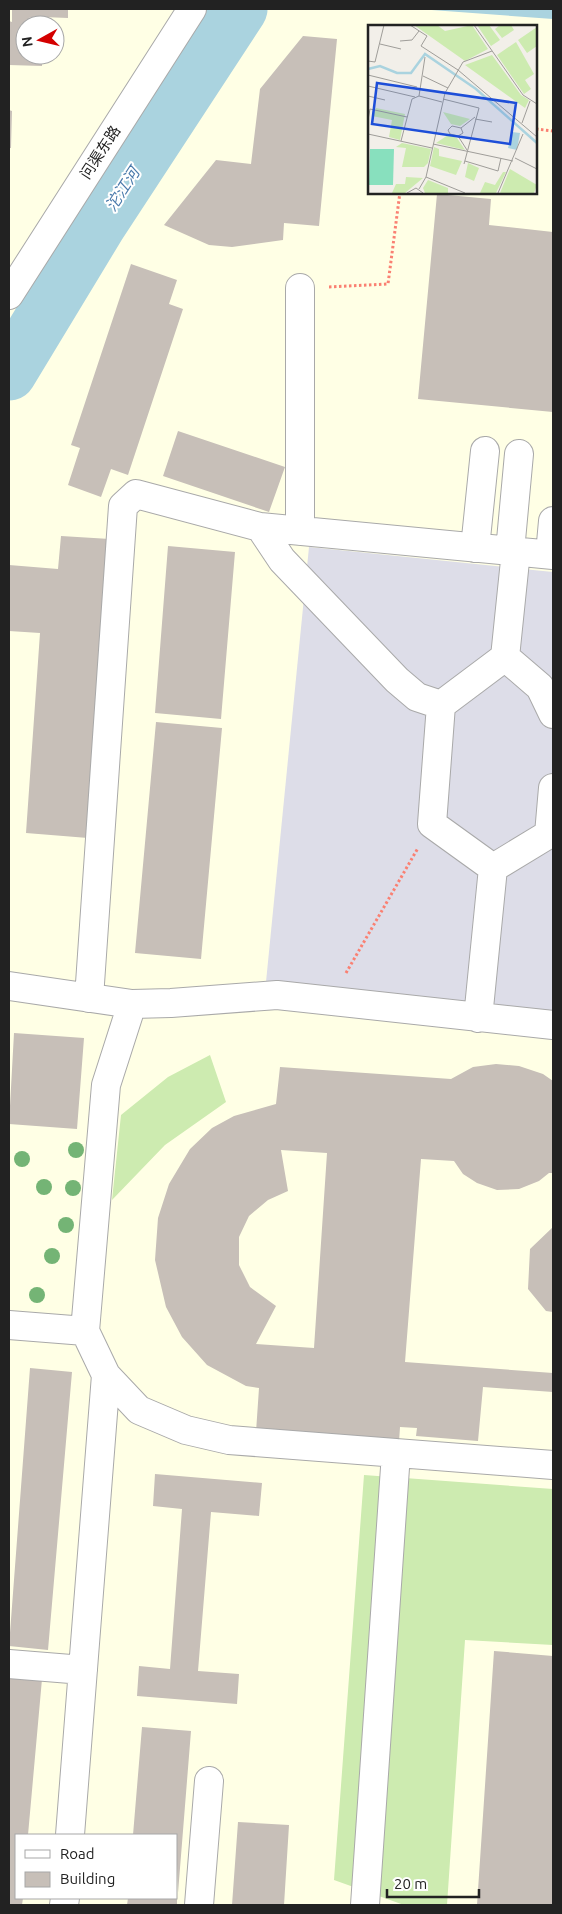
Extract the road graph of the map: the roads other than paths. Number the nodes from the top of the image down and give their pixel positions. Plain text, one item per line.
1 (192, 9) edge
2 (300, 288) road end
3 (9, 296) edge
4 (485, 451) dead end
5 (520, 454) dead end
6 (553, 520) edge
7 (260, 526) junction
8 (300, 531) junction
9 (475, 548) junction
10 (513, 551) junction
11 (552, 554) edge
12 (505, 657) junction
13 (441, 705) junction
14 (553, 714) edge
15 (553, 788) edge
16 (493, 868) junction
17 (9, 986) edge
18 (89, 998) junction
19 (132, 1004) junction
20 (478, 1018) junction
21 (553, 1025) edge
22 (9, 1325) edge
23 (85, 1331) junction
24 (106, 1375) junction
25 (396, 1453) junction
26 (553, 1465) edge
27 (9, 1664) edge
28 (83, 1670) junction
29 (209, 1781) dead end
30 (70, 1834) edge
31 (199, 1905) edge
32 (365, 1905) edge

1 - 3 street, 问渠东路
2 - 8 street
4 - 9 street
5 - 10 street
6 - 11 street
7 - 8 street
7 - 13 street
7 - 18 street
8 - 9 street
9 - 10 street
10 - 11 street
10 - 12 street
12 - 13 street
12 - 14 street
13 - 16 street
15 - 16 street
16 - 20 street
17 - 18 street
18 - 19 street
19 - 20 street
19 - 23 street
20 - 21 street
22 - 23 street
23 - 24 street
24 - 25 street
24 - 28 street
25 - 26 street
25 - 32 street
27 - 28 street
28 - 30 street
29 - 31 street

